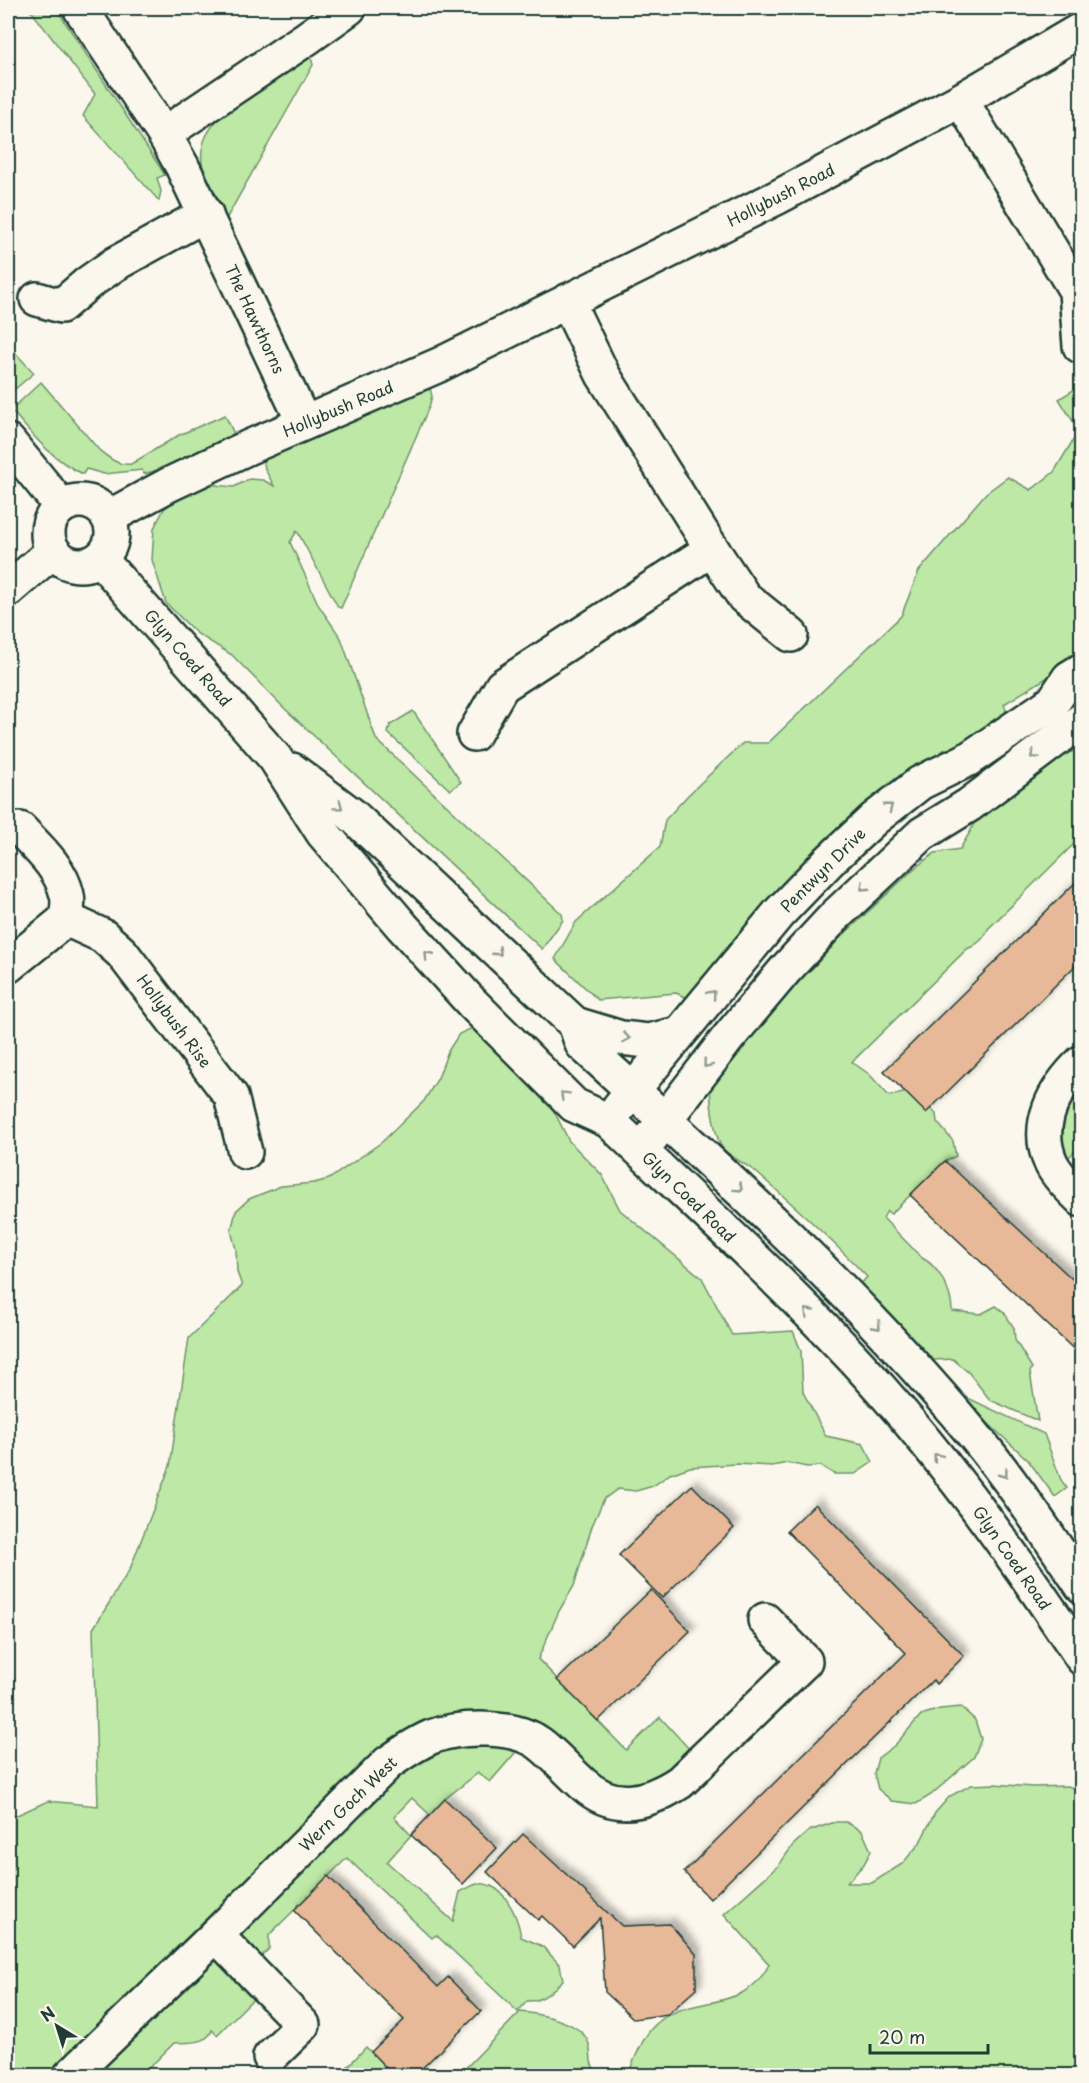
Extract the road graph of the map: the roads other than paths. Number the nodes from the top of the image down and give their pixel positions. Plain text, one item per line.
1 (80, 8) edge
2 (349, 8) edge
3 (1082, 29) edge
4 (961, 100) junction
5 (164, 134) junction
6 (206, 214) junction
7 (37, 299) dead end
8 (567, 301) junction
9 (1080, 346) dead end
10 (304, 423) junction
11 (8, 441) edge
12 (61, 506) junction
13 (109, 518) junction
14 (712, 549) junction
15 (53, 550) junction
16 (100, 558) junction
17 (8, 590) edge
18 (791, 635) dead end
19 (1082, 670) edge
20 (1053, 702) junction
21 (1081, 721) edge
22 (474, 734) dead end
23 (275, 758) junction
24 (20, 829) dead end
25 (66, 919) junction
26 (8, 966) edge
27 (575, 1024) junction
28 (678, 1034) junction
29 (1082, 1062) edge
30 (633, 1090) junction
31 (609, 1120) junction
32 (665, 1120) junction
33 (641, 1151) junction
34 (245, 1152) dead end
35 (1082, 1200) edge
36 (1082, 1586) edge
37 (765, 1620) dead end
38 (1082, 1658) edge
39 (216, 1935) junction
40 (270, 2057) dead end
41 (70, 2076) edge

1 - 5 street, The Hawthorns
2 - 5 street
3 - 4 street, Hollybush Road
4 - 8 street, Hollybush Road
4 - 9 street
5 - 6 street, The Hawthorns
6 - 7 street
6 - 10 street, The Hawthorns
8 - 10 street, Hollybush Road
8 - 14 street
10 - 13 street, Hollybush Road
11 - 12 street
12 - 13 street
12 - 15 street
13 - 16 street
14 - 18 street
14 - 22 street
15 - 16 street
15 - 17 street
16 - 23 street, Glyn Coed Road
19 - 20 street, Pentwyn Drive
20 - 21 street
28 -> 20 street, Pentwyn Drive
21 -> 32 street
23 -> 27 street, Glyn Coed Road
31 -> 23 street, Glyn Coed Road
24 - 25 street
25 - 26 street
25 - 34 street, Hollybush Rise
27 -> 28 street, Glyn Coed Road
27 - 30 street, Glyn Coed Road
28 - 30 street, Pentwyn Drive
29 - 35 street
30 - 31 street, Pentwyn Drive
30 - 32 street, Glyn Coed Road
31 - 33 street, Glyn Coed Road
32 - 33 street
32 -> 36 street, Glyn Coed Road
38 -> 33 street, Glyn Coed Road
37 - 39 street, Wern Goch West
39 - 40 street
39 - 41 street, Wern Goch West

